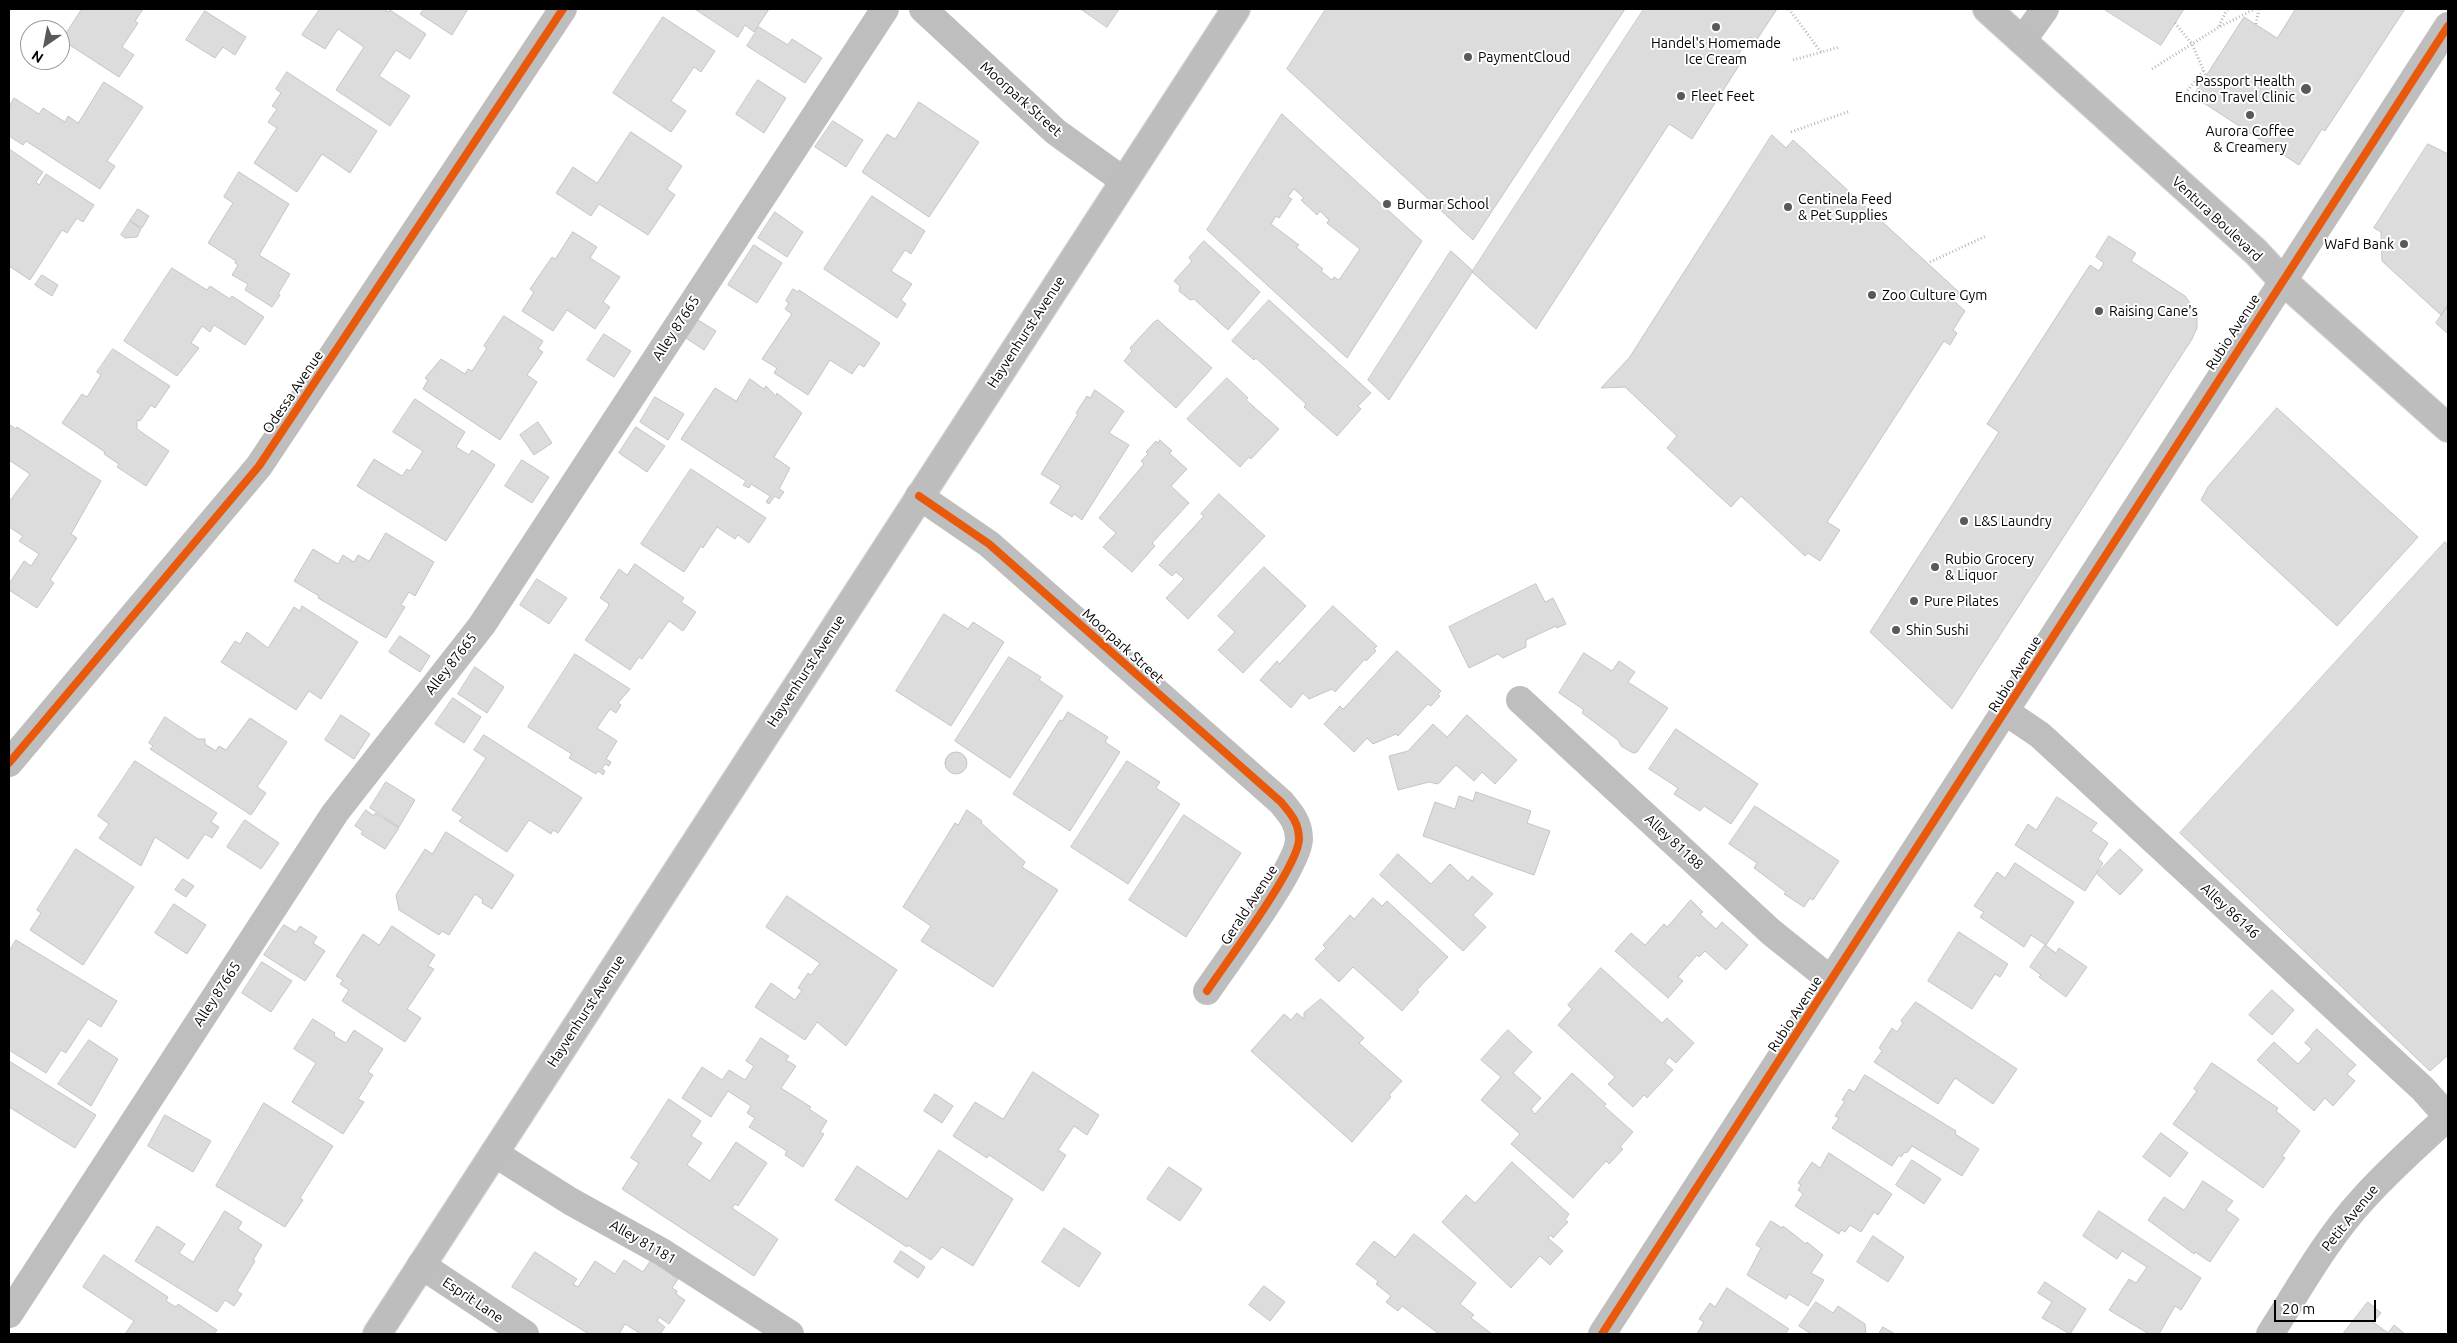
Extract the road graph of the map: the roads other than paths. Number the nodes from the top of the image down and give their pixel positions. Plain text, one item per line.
1 (563, 9) edge
2 (886, 9) edge
3 (923, 9) edge
4 (1236, 9) edge
5 (1987, 9) edge
6 (2045, 9) edge
7 (2448, 26) edge
8 (2022, 40) junction
9 (1124, 181) junction
10 (2282, 280) junction
11 (2448, 428) edge
12 (920, 496) junction
13 (1520, 700) dead end
14 (2006, 712) junction
15 (9, 763) edge
16 (1298, 827) joint
17 (1831, 980) junction
18 (1207, 991) dead end
19 (2448, 1117) edge
20 (494, 1153) junction
21 (421, 1265) junction
22 (9, 1314) edge
23 (376, 1334) edge
24 (525, 1334) edge
25 (790, 1334) edge
26 (1602, 1334) edge
27 (2270, 1334) edge

1 - 15 street, Odessa Avenue
2 - 22 street, Alley 87665
3 - 9 street, Moorpark Street
4 - 9 main road, Hayvenhurst Avenue
5 - 8 main road, Ventura Boulevard
6 - 8 street
7 - 10 street, Rubio Avenue
8 - 10 main road, Ventura Boulevard
9 - 12 main road, Hayvenhurst Avenue
10 - 11 main road, Ventura Boulevard
10 - 14 street, Rubio Avenue
12 - 16 street, Moorpark Street
12 - 20 main road, Hayvenhurst Avenue
13 - 17 street, Alley 81188
14 - 17 street, Rubio Avenue
14 - 19 street, Alley 86146
16 - 18 street, Gerald Avenue
17 - 26 street, Rubio Avenue
19 - 27 street, Petit Avenue
20 - 21 main road, Hayvenhurst Avenue
20 - 25 street, Alley 81181
21 - 23 main road, Hayvenhurst Avenue
21 - 24 street, Esprit Lane

